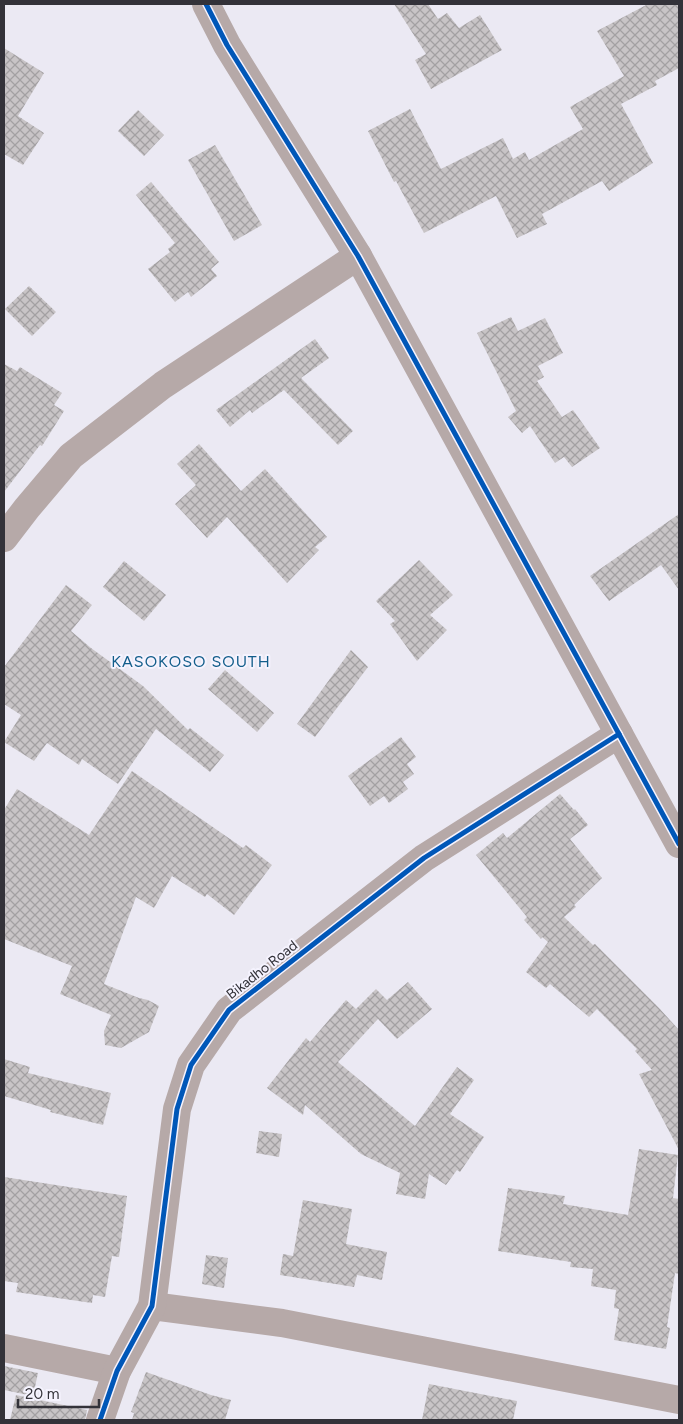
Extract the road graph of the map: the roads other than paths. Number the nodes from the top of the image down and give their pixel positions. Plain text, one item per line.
1 (206, 4) edge
2 (358, 256) junction
3 (4, 538) edge
4 (619, 734) junction
5 (679, 844) edge
6 (152, 1306) junction
7 (4, 1348) edge
8 (117, 1371) junction
9 (679, 1400) edge
10 (100, 1420) edge

1 - 2 street
2 - 3 street
2 - 4 street
4 - 5 street
4 - 6 street, Bikadho Road
6 - 8 street, Bikadho Road
6 - 9 street
7 - 8 street
8 - 10 street, Bikadho Road

